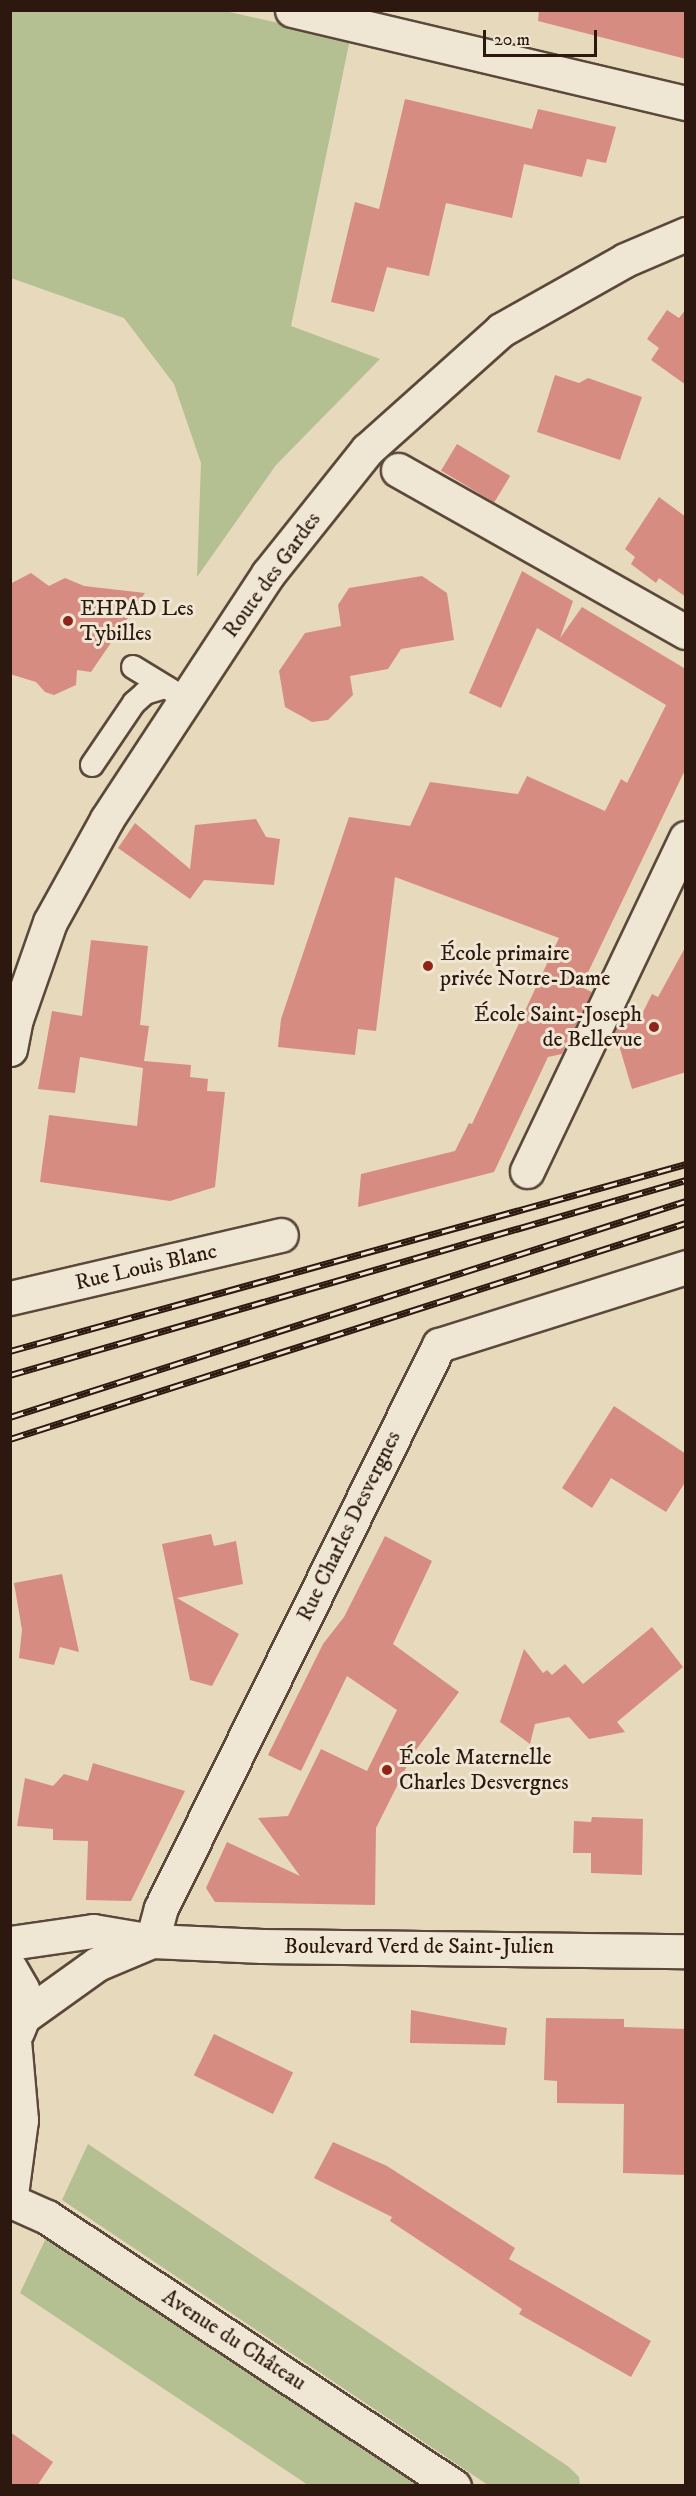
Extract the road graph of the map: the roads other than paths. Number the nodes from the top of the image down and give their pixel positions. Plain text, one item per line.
1 (292, 10) edge
2 (686, 103) edge
3 (686, 234) edge
4 (398, 470) dead end
5 (686, 632) edge
6 (134, 667) dead end
7 (175, 693) junction
8 (92, 765) dead end
9 (683, 849) edge
10 (10, 1049) edge
11 (527, 1171) dead end
12 (281, 1234) dead end
13 (686, 1267) edge
14 (10, 1298) edge
15 (152, 1941) junction
16 (10, 1943) edge
17 (686, 1951) edge
18 (10, 1968) edge
19 (16, 2034) edge
20 (11, 2201) edge
21 (454, 2486) edge

1 - 2 street
3 - 7 street, Route des Gardes
4 - 5 street
6 - 7 lane
7 - 8 lane
7 - 10 street, Route des Gardes
9 - 11 street
12 - 14 street, Rue Louis Blanc
13 - 15 street, Rue Charles Desvergnes
15 - 16 street, Boulevard Verd de Saint-Julien
15 - 17 street, Boulevard Verd de Saint-Julien
15 - 19 street, Boulevard Verd de Saint-Julien
18 - 19 street
19 - 20 street
20 - 21 street, Avenue du Château

